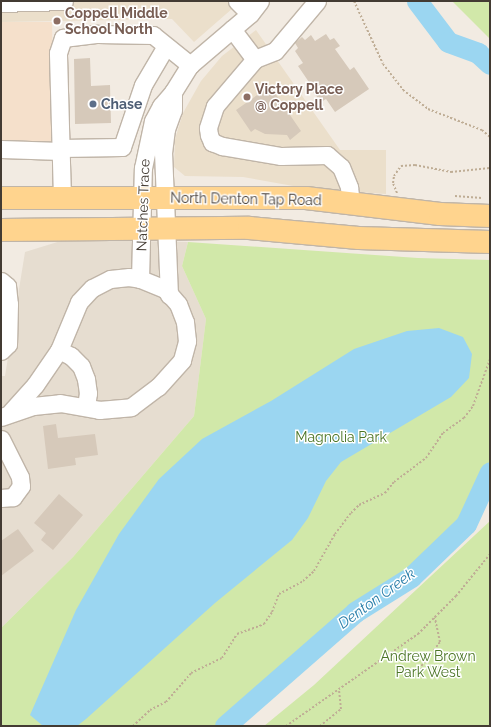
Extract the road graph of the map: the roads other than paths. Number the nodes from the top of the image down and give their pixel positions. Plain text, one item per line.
1 (64, 1) edge
2 (237, 1) edge
3 (317, 1) edge
4 (1, 3) edge
5 (255, 8) edge
6 (232, 29) junction
7 (166, 46) junction
8 (255, 59) junction
9 (190, 65) junction
10 (173, 92) junction
11 (1, 149) edge
12 (61, 149) junction
13 (142, 197) junction
14 (164, 197) junction
15 (1, 198) edge
16 (62, 198) junction
17 (351, 203) junction
18 (490, 216) edge
19 (142, 228) junction
20 (166, 228) junction
21 (1, 230) edge
22 (490, 242) edge
23 (140, 279) junction
24 (1, 281) edge
25 (169, 295) junction
26 (59, 350) junction
27 (1, 352) edge
28 (86, 406) junction
29 (6, 415) edge
30 (1, 438) edge
31 (1, 498) edge

1 - 4 street
2 - 5 street
3 - 8 street
5 - 6 street, Natches Trace
6 - 8 street
6 - 9 street, Natches Trace
7 - 9 street
7 - 12 street
7 - 12 street
8 - 17 street
9 - 10 street, Natches Trace
10 - 13 street, Natches Trace
10 - 14 street, Natches Trace
11 - 12 street
12 - 16 street
13 - 14 main road, North Denton Tap Road
13 - 16 main road, North Denton Tap Road
13 - 19 street, Natches Trace
14 - 17 main road, North Denton Tap Road
14 - 20 street, Natches Trace
15 - 16 main road, North Denton Tap Road
17 - 18 main road, North Denton Tap Road
19 - 20 main road, North Denton Tap Road
19 - 21 main road, North Denton Tap Road
19 - 23 street, Natches Trace
20 - 22 main road, North Denton Tap Road
20 - 25 street, Natches Trace
23 - 25 street
23 - 26 street
24 - 27 street
25 - 28 street
26 - 28 street
26 - 29 street
28 - 29 street
30 - 31 street

